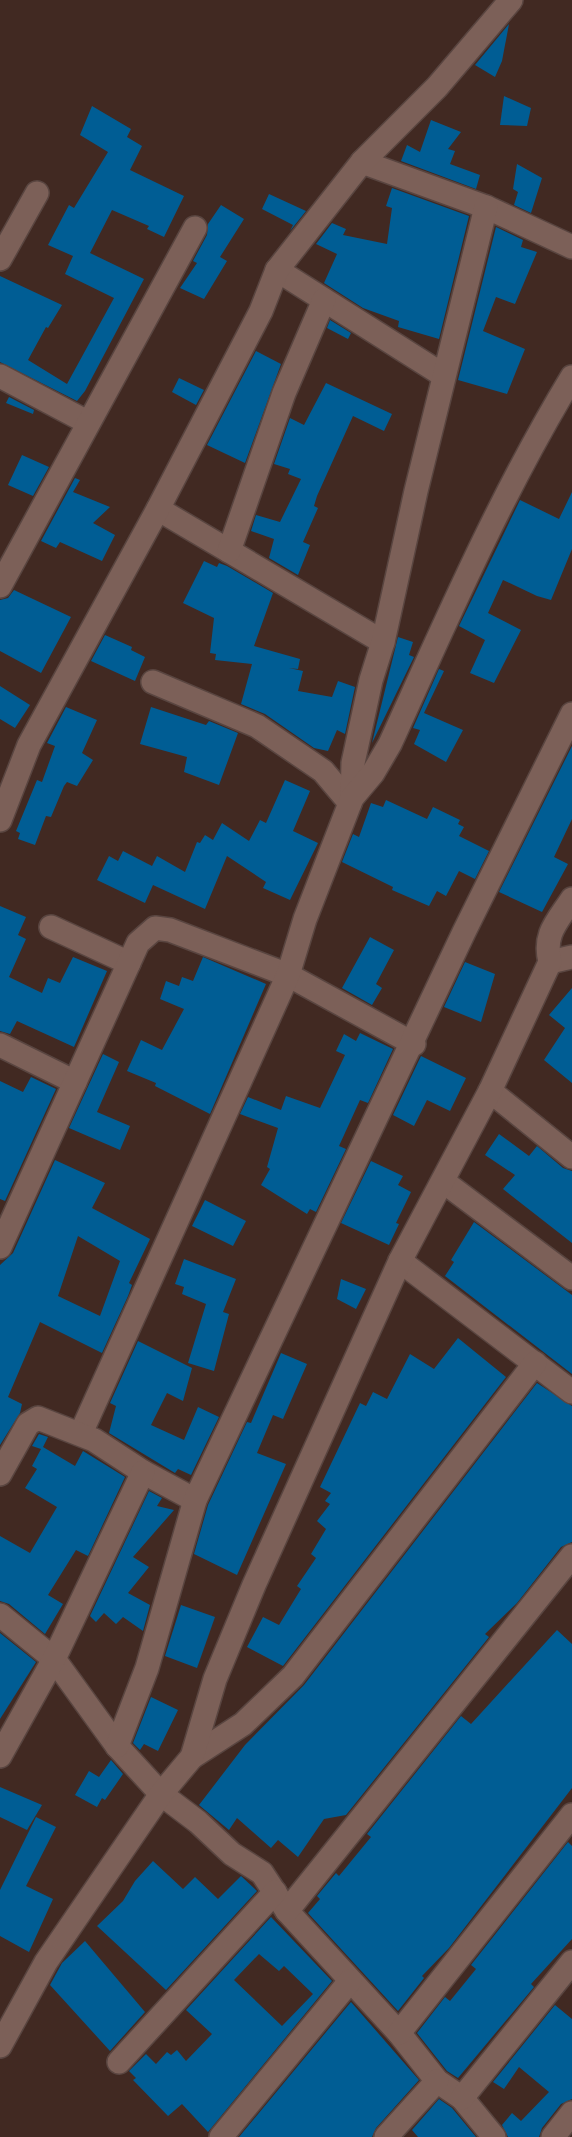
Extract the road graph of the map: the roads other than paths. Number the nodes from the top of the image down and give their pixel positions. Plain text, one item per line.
1 (511, 0) edge
2 (362, 162) junction
3 (37, 193) dead end
4 (486, 207) junction
5 (195, 228) dead end
6 (572, 247) edge
7 (0, 259) edge
8 (277, 270) junction
9 (324, 300) junction
10 (443, 375) junction
11 (0, 376) edge
12 (572, 377) edge
13 (88, 422) junction
14 (158, 509) junction
15 (229, 551) junction
16 (0, 586) edge
17 (383, 642) junction
18 (153, 682) dead end
19 (572, 714) edge
20 (351, 801) junction
21 (0, 820) edge
22 (572, 899) edge
23 (51, 927) dead end
24 (561, 960) edge
25 (129, 963) junction
26 (288, 975) junction
27 (414, 1044) junction
28 (0, 1045) edge
29 (75, 1082) junction
30 (490, 1091) junction
31 (572, 1157) edge
32 (444, 1182) junction
33 (5, 1221) edge
34 (0, 1247) edge
35 (400, 1261) junction
36 (572, 1278) edge
37 (535, 1363) junction
38 (572, 1392) edge
39 (81, 1433) junction
40 (143, 1472) junction
41 (0, 1474) edge
42 (195, 1500) junction
43 (572, 1556) edge
44 (0, 1615) edge
45 (54, 1659) junction
46 (117, 1746) junction
47 (0, 1756) edge
48 (192, 1757) junction
49 (161, 1794) junction
50 (572, 1815) edge
51 (275, 1892) junction
52 (287, 1912) junction
53 (572, 1962) edge
54 (350, 1981) junction
55 (399, 2033) junction
56 (0, 2046) edge
57 (119, 2062) dead end
58 (437, 2081) junction
59 (462, 2098) junction
60 (572, 2113) edge
61 (221, 2137) edge
62 (386, 2137) edge
63 (494, 2137) edge
64 (553, 2137) edge

1 - 2 street
2 - 4 street
2 - 8 street
3 - 7 street
4 - 6 street
4 - 10 street
5 - 13 street
8 - 9 street
8 - 14 street
9 - 10 street
9 - 15 street
10 - 17 street
11 - 13 street
12 - 20 street
13 - 16 street
14 - 15 street
14 - 21 street
15 - 17 street
17 - 20 street
18 - 20 street
19 - 27 street
20 - 26 street
22 - 24 street
23 - 25 street
24 - 30 street
25 - 26 street
25 - 29 street
26 - 27 street
26 - 39 street
27 - 42 street
28 - 29 street
29 - 33 street
30 - 31 street
30 - 32 street
32 - 35 street
32 - 36 street
33 - 34 street
35 - 37 street
35 - 48 street
37 - 38 street
37 - 48 street
39 - 40 street
39 - 41 street
40 - 42 street
40 - 45 street
42 - 46 street
43 - 52 street
44 - 45 street
45 - 46 street
45 - 47 street
46 - 49 street
48 - 49 street
49 - 51 street
49 - 56 street
50 - 55 street
51 - 52 street
51 - 57 street
52 - 54 street
53 - 59 street
54 - 55 street
54 - 61 street
55 - 58 street
58 - 59 street
58 - 62 street
59 - 63 street
60 - 64 street

